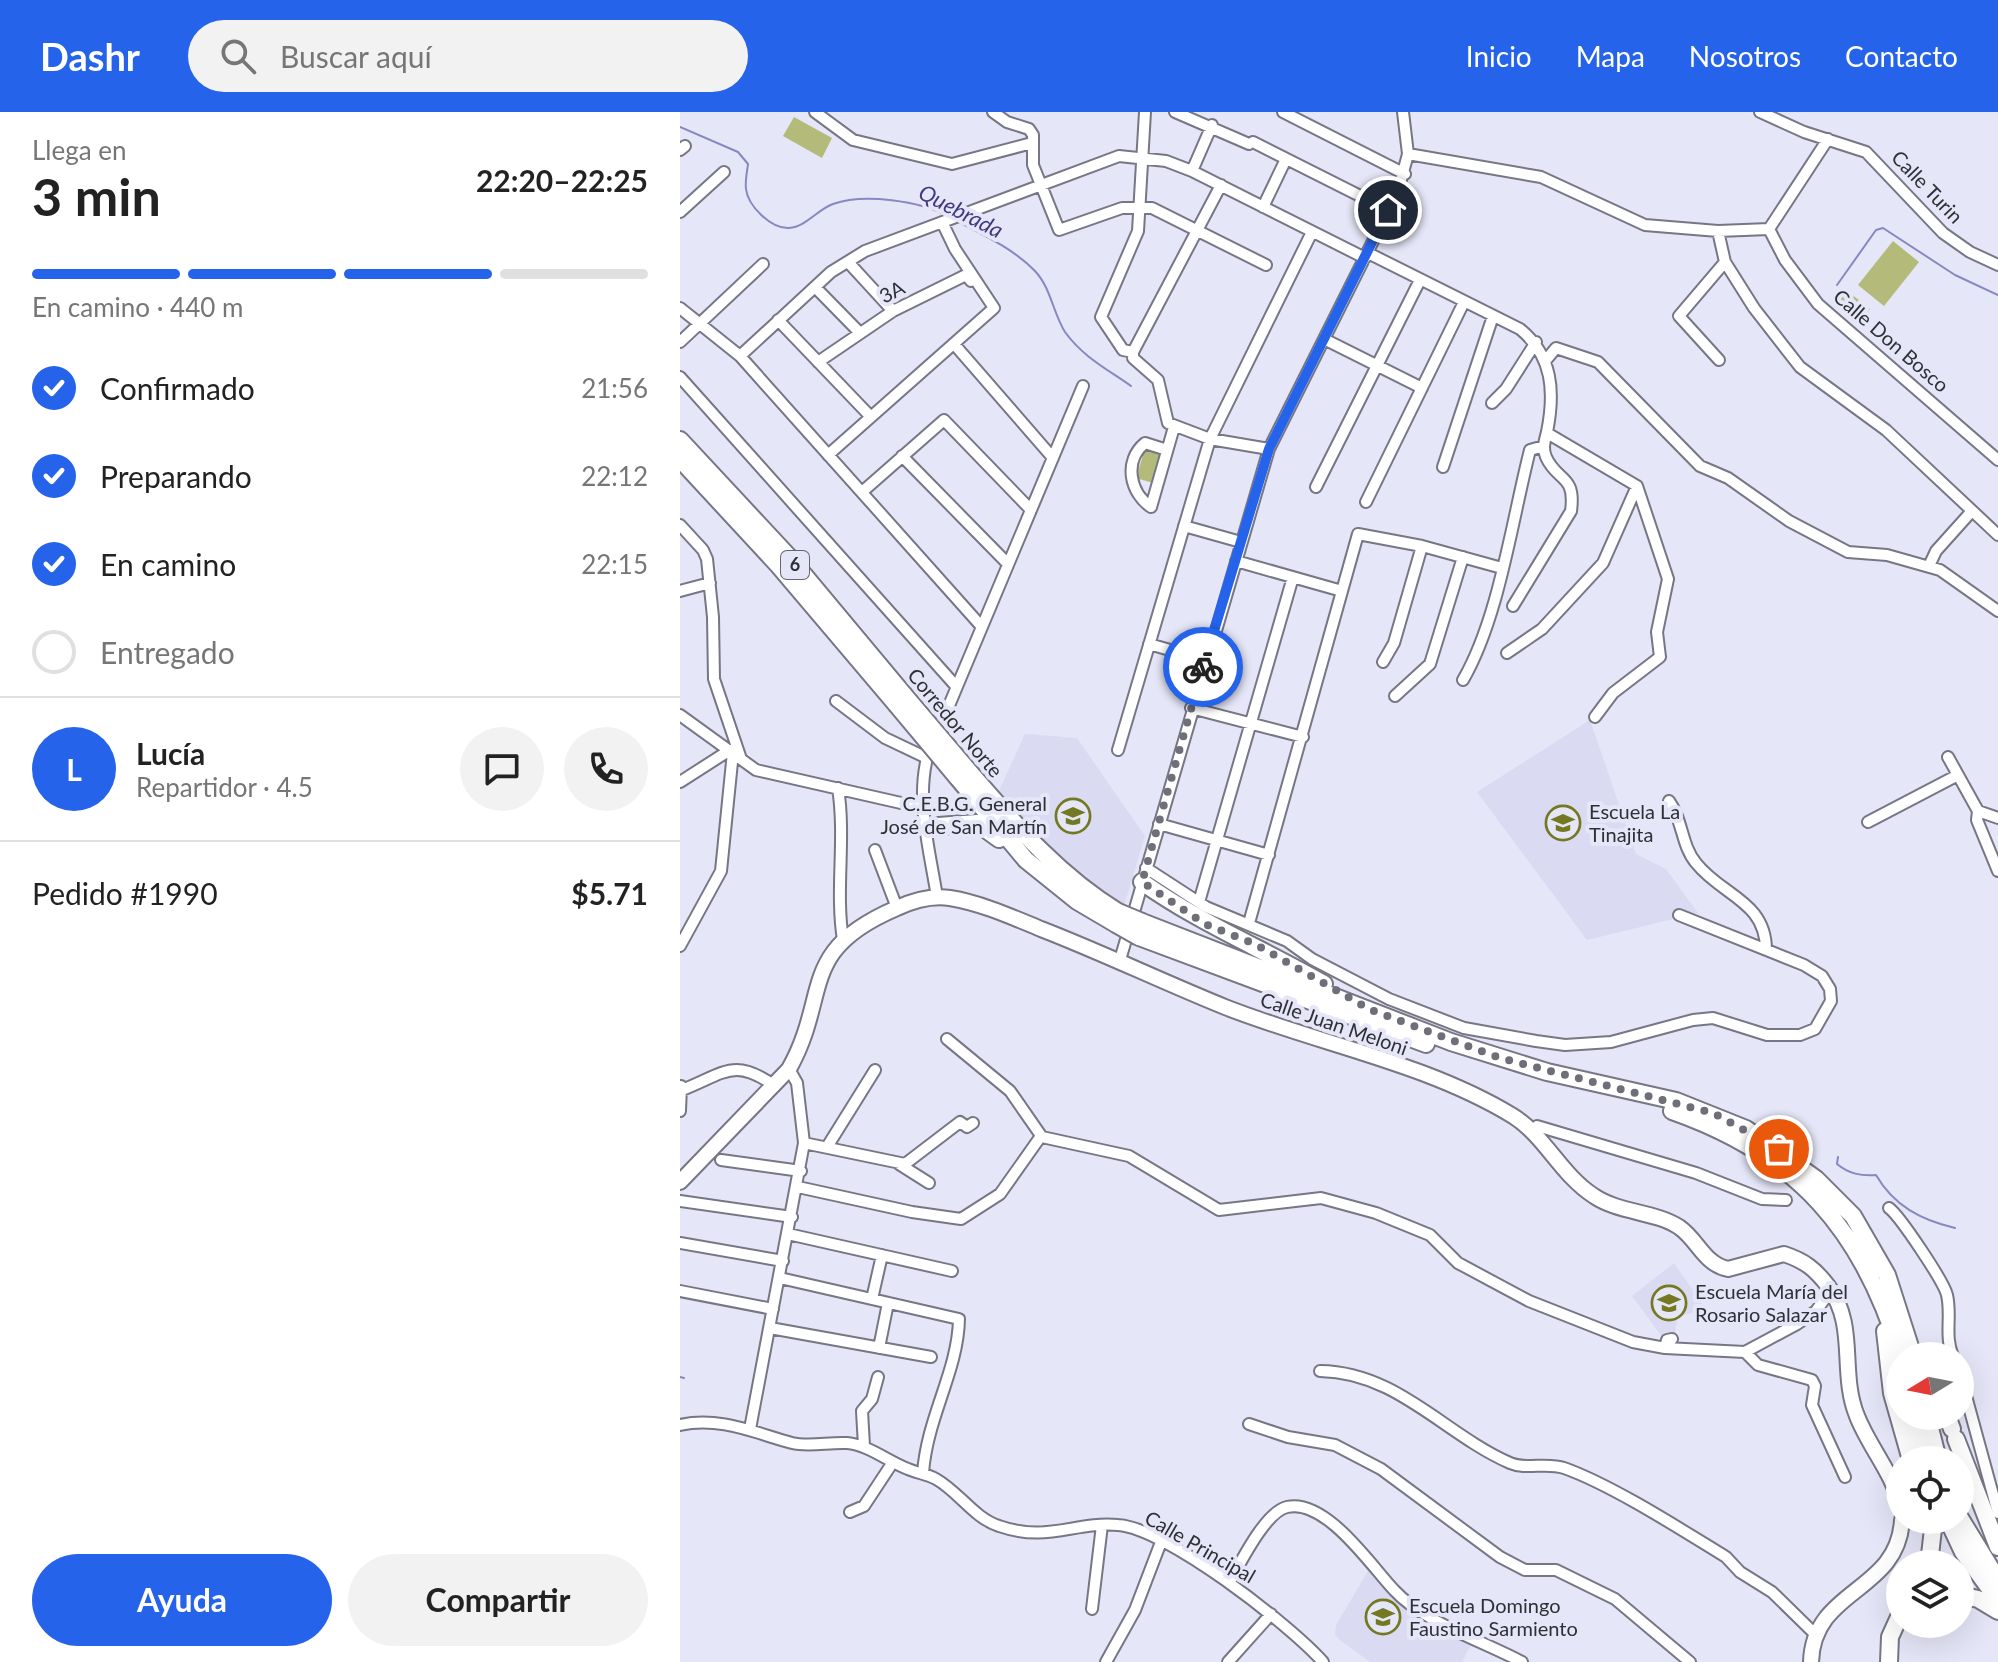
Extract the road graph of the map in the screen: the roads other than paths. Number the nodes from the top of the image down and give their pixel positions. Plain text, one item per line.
1 (815, 112) edge
2 (993, 112) edge
3 (1145, 112) edge
4 (1175, 112) edge
5 (1283, 112) edge
6 (1403, 112) edge
7 (1760, 112) edge
8 (1212, 125) junction
9 (1828, 139) junction
10 (1032, 143) junction
11 (1408, 154) junction
12 (1141, 156) junction
13 (1286, 159) junction
14 (1192, 171) junction
15 (724, 172) dead end
16 (1405, 174) junction
17 (1041, 185) junction
18 (1221, 185) junction
19 (1140, 207) junction
20 (1263, 207) junction
21 (1388, 210) junction
22 (680, 212) edge
23 (944, 221) junction
24 (1197, 228) junction
25 (1769, 229) junction
26 (1718, 231) junction
27 (1312, 232) junction
28 (1366, 255) junction
29 (848, 262) junction
30 (1725, 262) junction
31 (763, 264) dead end
32 (1266, 265) dead end
33 (1998, 265) edge
34 (1420, 280) junction
35 (815, 287) junction
36 (984, 293) junction
37 (1464, 302) junction
38 (680, 308) edge
39 (893, 311) junction
40 (1493, 316) junction
41 (778, 320) junction
42 (700, 323) junction
43 (859, 332) junction
44 (1324, 339) junction
45 (680, 342) edge
46 (1536, 342) junction
47 (954, 344) junction
48 (1133, 352) junction
49 (740, 356) junction
50 (1546, 360) junction
51 (1719, 360) dead end
52 (818, 362) junction
53 (1376, 365) junction
54 (680, 377) edge
55 (1083, 386) dead end
56 (1422, 388) junction
57 (1492, 403) dead end
58 (871, 417) junction
59 (1174, 427) junction
60 (1547, 433) junction
61 (1210, 439) junction
62 (680, 440) edge
63 (1544, 446) junction
64 (1269, 449) junction
65 (1167, 450) junction
66 (828, 455) junction
67 (902, 456) junction
68 (1053, 458) junction
69 (680, 459) edge
70 (1998, 460) edge
71 (1443, 467) dead end
72 (1637, 486) junction
73 (1316, 487) dead end
74 (862, 492) junction
75 (1366, 502) dead end
76 (1031, 510) junction
77 (1971, 512) junction
78 (680, 525) edge
79 (1184, 526) junction
80 (1998, 535) edge
81 (695, 541) junction
82 (1241, 542) junction
83 (682, 545) dead end
84 (1422, 546) junction
85 (1463, 557) junction
86 (1236, 561) junction
87 (1008, 564) junction
88 (1929, 566) junction
89 (1502, 568) junction
90 (1293, 577) junction
91 (710, 583) junction
92 (680, 591) edge
93 (1342, 591) junction
94 (1513, 606) dead end
95 (1998, 611) edge
96 (982, 627) junction
97 (1149, 644) junction
98 (1507, 653) dead end
99 (1205, 660) junction
100 (1383, 662) dead end
101 (1463, 680) dead end
102 (955, 685) junction
103 (1395, 696) dead end
104 (900, 699) junction
105 (836, 701) dead end
106 (1191, 708) junction
107 (680, 715) edge
108 (1595, 717) dead end
109 (1251, 724) junction
110 (1303, 737) junction
111 (1118, 750) dead end
112 (734, 753) junction
113 (1948, 757) dead end
114 (927, 758) junction
115 (961, 772) junction
116 (1958, 775) junction
117 (680, 782) edge
118 (838, 788) junction
119 (1669, 801) dead end
120 (923, 808) junction
121 (1978, 811) junction
122 (1998, 818) edge
123 (1868, 822) dead end
124 (1159, 824) junction
125 (926, 827) junction
126 (1217, 840) junction
127 (875, 850) dead end
128 (1269, 855) junction
129 (1026, 860) junction
130 (1998, 871) edge
131 (1144, 875) junction
132 (937, 897) junction
133 (1199, 902) junction
134 (897, 908) junction
135 (1679, 915) dead end
136 (1117, 918) junction
137 (1249, 923) junction
138 (1141, 930) junction
139 (843, 940) junction
140 (680, 946) edge
141 (1766, 950) junction
142 (1120, 960) junction
143 (1371, 1010) junction
144 (947, 1039) dead end
145 (789, 1069) junction
146 (875, 1070) dead end
147 (775, 1086) junction
148 (681, 1087) edge
149 (680, 1111) edge
150 (973, 1123) dead end
151 (1531, 1131) junction
152 (1041, 1136) junction
153 (804, 1143) junction
154 (827, 1147) junction
155 (721, 1160) dead end
156 (898, 1163) junction
157 (801, 1171) junction
158 (680, 1182) edge
159 (929, 1183) dead end
160 (798, 1187) junction
161 (1786, 1200) dead end
162 (680, 1201) edge
163 (1889, 1208) dead end
164 (792, 1217) junction
165 (788, 1234) junction
166 (680, 1243) edge
167 (882, 1255) junction
168 (783, 1261) junction
169 (952, 1271) dead end
170 (780, 1278) junction
171 (1882, 1280) junction
172 (1831, 1290) junction
173 (680, 1291) edge
174 (872, 1299) junction
175 (888, 1303) junction
176 (773, 1309) junction
177 (770, 1328) junction
178 (1898, 1342) edge
179 (1907, 1342) edge
180 (1917, 1342) edge
181 (1948, 1342) edge
182 (879, 1348) junction
183 (1745, 1352) junction
184 (931, 1357) dead end
185 (1320, 1371) dead end
186 (878, 1377) dead end
187 (1249, 1424) dead end
188 (680, 1425) edge
189 (1974, 1425) edge
190 (750, 1429) junction
191 (1953, 1430) edge
192 (864, 1446) junction
193 (1907, 1446) edge
194 (893, 1462) junction
195 (923, 1473) junction
196 (1845, 1477) dead end
197 (1886, 1477) edge
198 (850, 1512) dead end
199 (1998, 1513) edge
200 (1102, 1525) junction
201 (1900, 1534) edge
202 (1955, 1534) edge
203 (1970, 1534) edge
204 (1161, 1542) junction
205 (1998, 1547) edge
206 (1998, 1580) edge
207 (1229, 1583) junction
208 (1974, 1598) edge
209 (1998, 1600) edge
210 (1092, 1609) dead end
211 (1998, 1611) edge
212 (1271, 1614) junction
213 (1815, 1634) junction
214 (1890, 1638) edge
215 (1899, 1638) edge
216 (1106, 1662) edge
217 (1228, 1662) edge
218 (1323, 1662) edge
219 (1522, 1662) edge
220 (1690, 1662) edge
221 (1811, 1662) edge
222 (1889, 1662) edge
223 (1898, 1662) edge

1 - 10 street
2 - 10 street
3 - 12 street
4 - 8 street
5 - 16 street
6 - 11 street
7 - 9 street, Calle Turin
8 - 13 street
8 - 14 street
9 - 25 street
9 - 33 street, Calle Turin
10 - 17 street
11 - 16 street
11 - 26 street
12 - 14 street
12 - 17 street
12 - 19 street
13 - 20 street
13 - 21 street
14 - 18 street
15 - 22 street
16 - 21 street
17 - 19 street
17 - 23 street
18 - 20 street
18 - 24 street
19 - 24 street
19 - 48 street
20 - 27 street
21 - 28 street
23 - 29 street
23 - 36 street
24 - 32 street
24 - 48 street
25 - 26 street
25 - 70 street, Calle Don Bosco
26 - 30 street
27 - 28 street
27 - 61 street
28 - 34 street
28 - 44 street
29 - 35 street
29 - 39 street
30 - 51 street
30 - 77 street
31 - 42 street
34 - 37 street
34 - 53 street
35 - 41 street
35 - 43 street
36 - 39 street, 3A
36 - 47 street
37 - 40 street
37 - 56 street
38 - 42 street
39 - 43 street, 3A
40 - 46 street
40 - 71 street
41 - 49 street
41 - 52 street
42 - 45 street
42 - 49 street
43 - 52 street, 3A
44 - 53 street
44 - 64 street
46 - 50 street
46 - 57 street
47 - 58 street
47 - 68 street
48 - 59 street
49 - 66 street
50 - 60 street
50 - 88 street
52 - 58 street
53 - 56 street
53 - 73 street
54 - 102 street
55 - 68 street
56 - 75 street
58 - 66 street
59 - 61 street
59 - 65 street
60 - 63 street
60 - 72 street
61 - 64 street
61 - 79 street
62 - 104 highway, Corredor Norte / 6
63 - 89 street
63 - 94 street
64 - 82 street
65 - 65 street
66 - 74 street
67 - 74 street
67 - 76 street
67 - 87 street
68 - 76 street
69 - 104 highway, Corredor Norte / 6
72 - 98 street
72 - 108 street
74 - 96 street
76 - 87 street
77 - 80 street
77 - 88 street
78 - 81 street
79 - 82 street
79 - 97 street
81 - 83 street
81 - 91 street
82 - 86 street
84 - 85 street
84 - 93 street
84 - 100 street
85 - 89 street
85 - 103 street
86 - 90 street
86 - 99 street
87 - 96 street
88 - 95 street
89 - 101 street
90 - 93 street
90 - 109 street
91 - 92 street
91 - 112 street
93 - 110 street
96 - 102 street
97 - 99 street
97 - 111 street
99 - 106 street
102 - 114 street
104 - 115 highway, Corredor Norte / 6, bridge
105 - 114 street
106 - 109 street
106 - 124 street
107 - 112 street
109 - 110 street
109 - 126 street
110 - 128 street
112 - 117 street
112 - 118 street
112 - 140 street
113 - 116 street
114 - 120 street
115 - 129 highway, Corredor Norte / 6
115 - 136 highway, Corredor Norte / 6
116 - 121 street
116 - 123 street
118 - 120 street
118 - 139 street
119 - 141 street
120 - 125 street
121 - 122 street
121 - 130 street
124 - 126 street
124 - 131 street
125 - 129 highway
125 - 132 street
126 - 128 street
126 - 133 street
127 - 134 street
128 - 137 street
129 - 136 highway, Corredor Norte / 6
131 - 133 street
131 - 142 street
131 - 143 highway
132 - 134 main road, Calle Juan Meloni
132 - 142 main road, Calle Juan Meloni
133 - 137 street
134 - 139 main road, Calle Juan Meloni
135 - 141 street
136 - 138 highway, Corredor Norte / 6, bridge
137 - 141 street
138 - 143 highway, Corredor Norte / 6
138 - 171 highway, Corredor Norte / 6
139 - 145 main road, Calle Juan Meloni
142 - 151 main road, Calle Juan Meloni
143 - 171 highway, Corredor Norte / 6
144 - 152 street
145 - 147 main road, Calle Juan Meloni
145 - 153 street
146 - 154 street
147 - 148 street
147 - 158 main road, Calle Juan Meloni
148 - 149 street
150 - 156 street
151 - 161 street
151 - 172 main road, Calle Juan Meloni
152 - 160 street
152 - 183 street
153 - 154 street
153 - 157 street
154 - 156 street
155 - 157 street
156 - 159 street
157 - 160 street
160 - 164 street
162 - 164 street
163 - 181 street
164 - 165 street
165 - 167 street
165 - 168 street
166 - 168 street
167 - 169 street
167 - 174 street
168 - 170 street
170 - 174 street
170 - 176 street
171 - 178 highway, Corredor Norte / 6
171 - 179 highway, Corredor Norte / 6
171 - 180 highway
171 - 193 highway
172 - 183 street
172 - 197 main road, Calle Juan Meloni
173 - 176 street
174 - 175 street
175 - 182 street
175 - 195 street
176 - 177 street
177 - 182 street
177 - 190 street
182 - 184 street
183 - 196 street
185 - 213 street
186 - 192 street
187 - 220 street
188 - 190 street, Calle Principal
189 - 199 street
190 - 192 street, Calle Principal
191 - 205 highway
192 - 194 street, Calle Principal
194 - 195 street, Calle Principal
194 - 198 street
195 - 200 street, Calle Principal
200 - 204 street, Calle Principal
200 - 210 street
201 - 213 main road
202 - 209 highway
203 - 206 highway
204 - 207 street, Calle Principal
204 - 216 street
207 - 212 street, Calle Principal
207 - 219 street
208 - 211 highway
212 - 217 street
212 - 218 street, Calle Principal
213 - 221 main road
214 - 222 highway
215 - 223 highway

